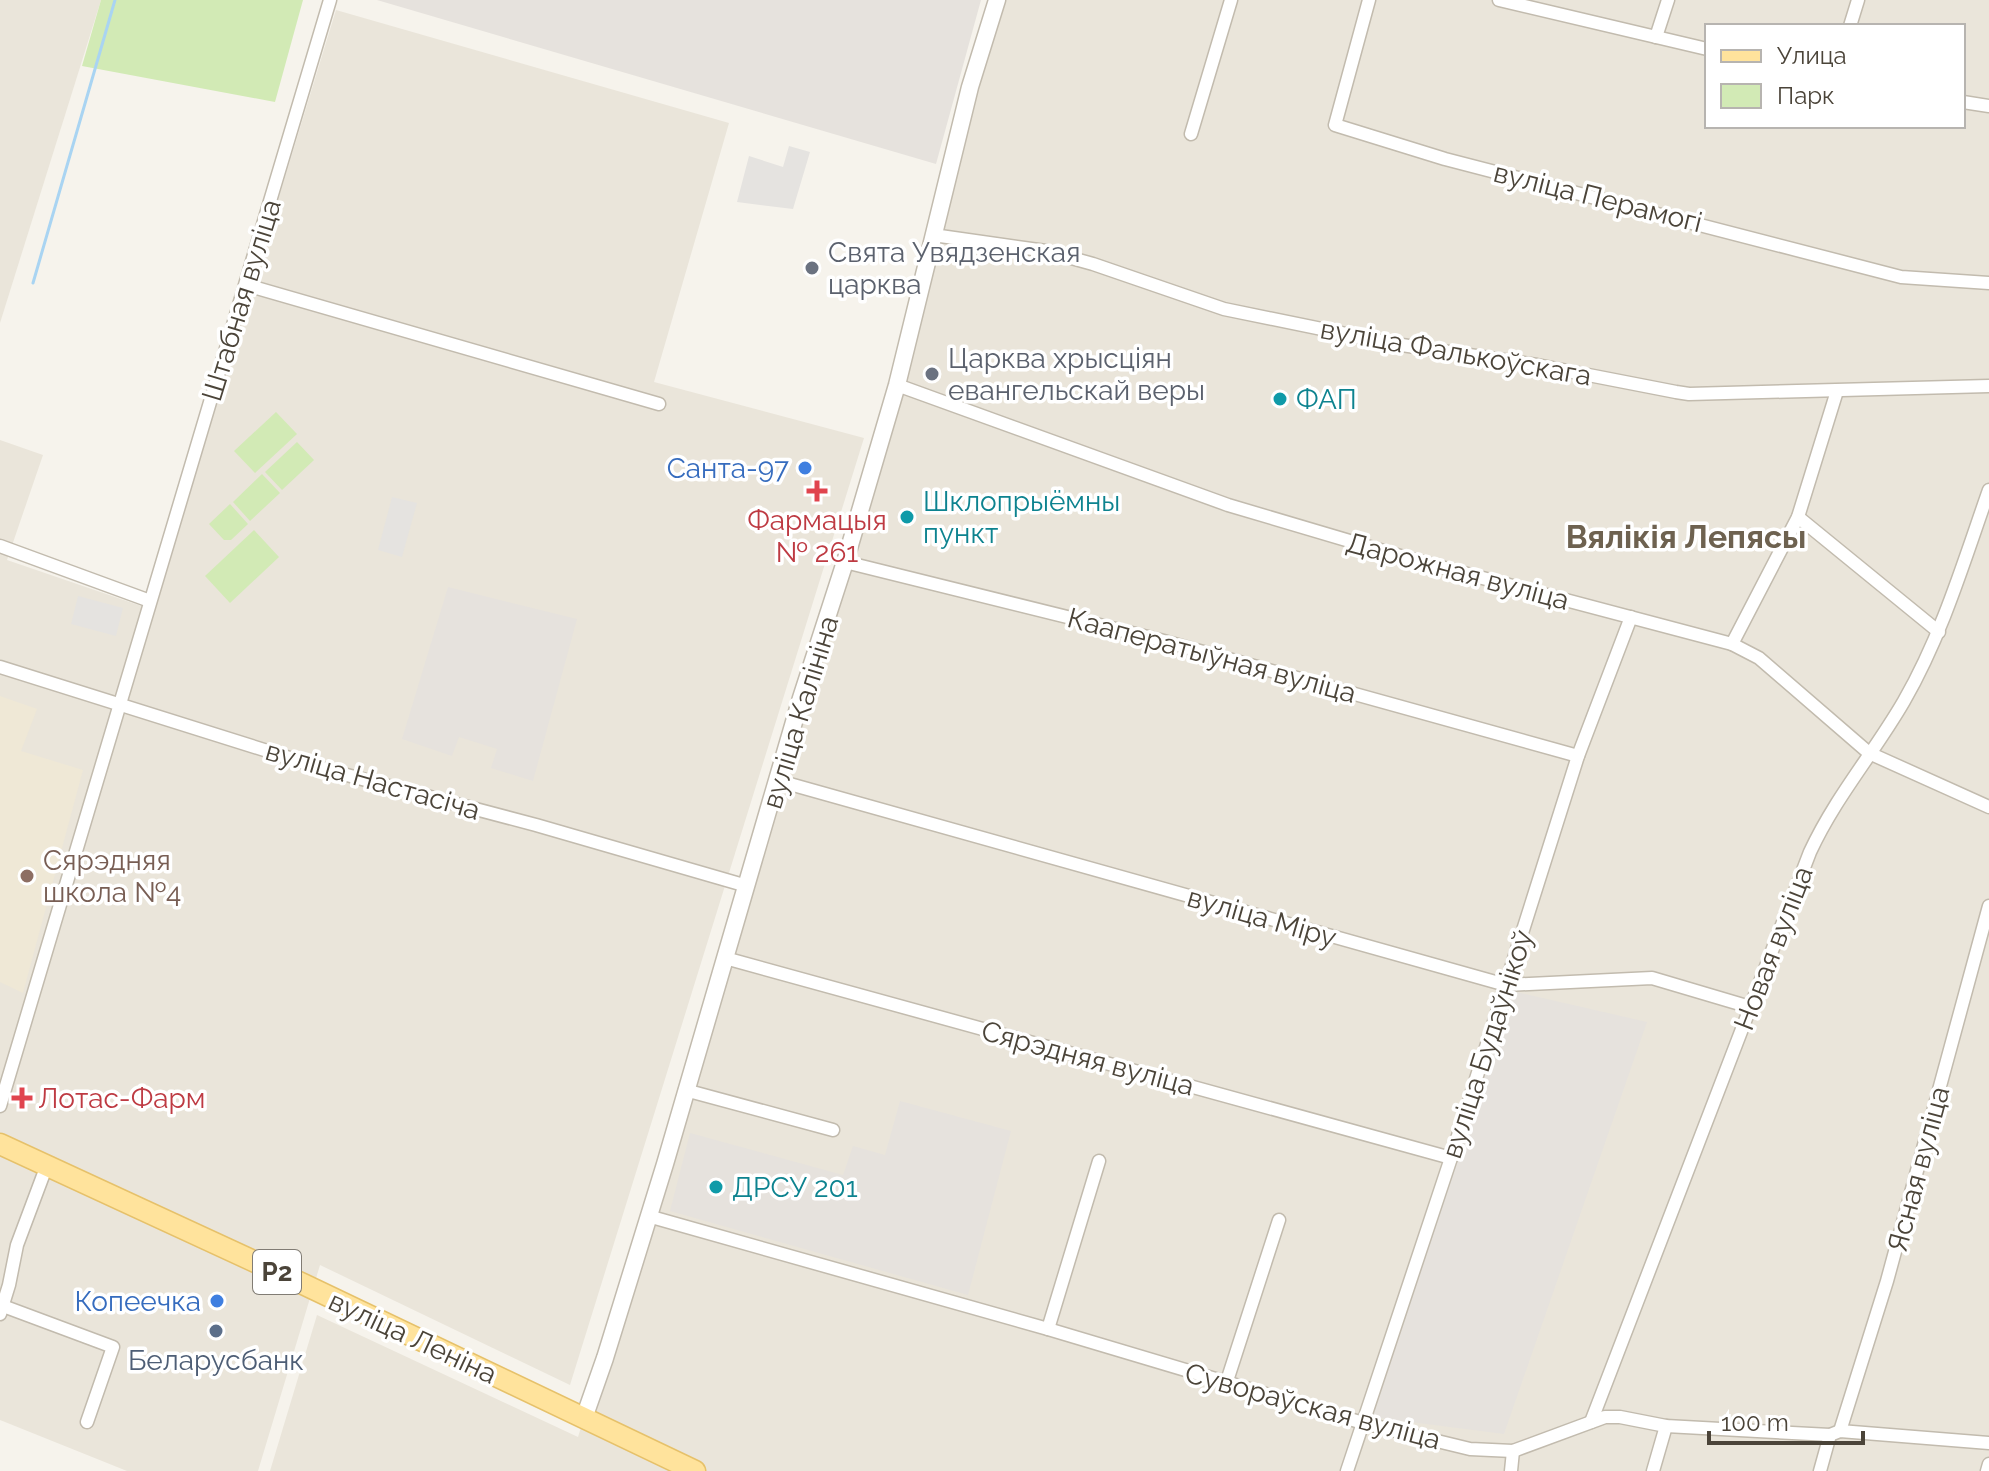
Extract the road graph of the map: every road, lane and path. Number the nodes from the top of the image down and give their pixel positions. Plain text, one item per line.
1 (330, 0) edge
2 (997, 0) edge
3 (1231, 0) edge
4 (1369, 0) edge
5 (1499, 0) edge
6 (1668, 0) edge
7 (1858, 0) edge
8 (1851, 24) edge
9 (1656, 37) junction
10 (1705, 49) edge
11 (1965, 102) edge
12 (1989, 106) edge
13 (1191, 134) dead end
14 (933, 235) junction
15 (1989, 283) edge
16 (246, 285) junction
17 (897, 385) junction
18 (1989, 386) edge
19 (1837, 391) junction
20 (659, 404) dead end
21 (1989, 490) edge
22 (1798, 517) junction
23 (0, 546) edge
24 (845, 562) junction
25 (150, 601) junction
26 (1631, 617) junction
27 (1939, 632) junction
28 (1732, 644) junction
29 (0, 667) edge
30 (122, 704) junction
31 (1869, 753) junction
32 (1578, 756) junction
33 (779, 781) junction
34 (1989, 807) edge
35 (747, 886) junction
36 (1989, 906) edge
37 (725, 958) junction
38 (1506, 985) junction
39 (1750, 1007) junction
40 (685, 1090) junction
41 (0, 1106) edge
42 (833, 1130) dead end
43 (0, 1144) edge
44 (1451, 1158) junction
45 (1099, 1161) dead end
46 (47, 1165) junction
47 (648, 1216) junction
48 (1279, 1220) dead end
49 (2, 1310) edge
50 (1048, 1329) junction
51 (599, 1378) junction
52 (1226, 1384) junction
53 (552, 1403) junction
54 (584, 1418) junction
55 (87, 1422) dead end
56 (1591, 1422) junction
57 (1363, 1423) junction
58 (1666, 1426) junction
59 (1835, 1433) junction
60 (619, 1434) junction
61 (1989, 1443) edge
62 (1513, 1451) junction
63 (1989, 1464) edge
64 (695, 1471) edge
65 (1347, 1471) edge
66 (1511, 1471) edge
67 (1653, 1471) edge
68 (1820, 1471) edge
69 (1987, 1471) edge

1 - 16 street, Штабная вуліца
2 - 14 street, вуліца Калініна
3 - 13 street
4 - 15 street, вуліца Перамогі
5 - 9 street
6 - 9 street
7 - 8 street
9 - 10 street
11 - 12 street
14 - 17 street, вуліца Калініна
14 - 19 street, вуліца Фалькоўскага
16 - 20 street
16 - 25 street, Штабная вуліца
17 - 24 street, вуліца Калініна
17 - 26 street, Дарожная вуліца
18 - 19 street, вуліца Фалькоўскага
19 - 22 street
21 - 27 street, Новая вуліца
22 - 27 street
22 - 28 street
23 - 25 street
24 - 32 street, Кааператыўная вуліца
24 - 33 street, вуліца Калініна
25 - 30 street, Штабная вуліца
26 - 28 street, Дарожная вуліца
26 - 32 street, вуліца Будаўнікоў
27 - 31 street, Новая вуліца
28 - 31 street, Дарожная вуліца
29 - 30 street, вуліца Настасіча
30 - 35 street, вуліца Настасіча
30 - 41 street, Штабная вуліца
31 - 34 street, Дарожная вуліца
31 - 39 street, Новая вуліца
32 - 38 street, вуліца Будаўнікоў
33 - 35 street, вуліца Калініна
33 - 38 street, вуліца Міру
35 - 37 street, вуліца Калініна
36 - 59 street, Ясная вуліца
37 - 40 street, вуліца Калініна
37 - 44 street, Сярэдняя вуліца
38 - 39 street, вуліца Міру
38 - 44 street, вуліца Будаўнікоў
39 - 56 street, Новая вуліца
40 - 42 street
40 - 47 street, вуліца Калініна
43 - 46 main road, вуліца Леніна / Р2
44 - 57 street, вуліца Будаўнікоў
45 - 50 street
46 - 49 street
46 - 53 main road, вуліца Леніна / Р2
47 - 50 street, Сувораўская вуліца
47 - 51 street, вуліца Калініна
48 - 52 street
49 - 55 street
50 - 52 street, Сувораўская вуліца
51 - 53 street
51 - 54 street, вуліца Калініна
51 - 60 street
52 - 57 street, Сувораўская вуліца
53 - 54 main road, вуліца Леніна / Р2
54 - 60 main road, вуліца Леніна / Р2
56 - 58 street, Сувораўская вуліца
56 - 62 street, Сувораўская вуліца
57 - 62 street, Сувораўская вуліца
57 - 65 street, вуліца Будаўнікоў
58 - 59 street, Сувораўская вуліца
58 - 67 street
59 - 61 street, Сувораўская вуліца
59 - 68 street, Ясная вуліца
60 - 64 main road, вуліца Леніна / Р2
62 - 66 street
63 - 69 street

